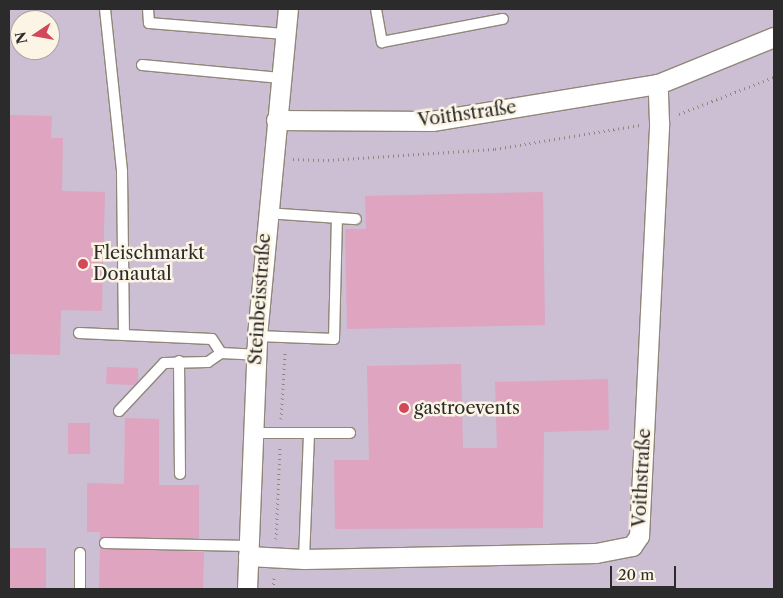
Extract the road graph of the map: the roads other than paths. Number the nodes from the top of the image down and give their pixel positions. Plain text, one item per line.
1 (105, 9) edge
2 (148, 9) edge
3 (288, 9) edge
4 (376, 9) edge
5 (503, 20) dead end
6 (285, 34) junction
7 (774, 37) edge
8 (142, 65) dead end
9 (280, 78) junction
10 (658, 84) junction
11 (276, 120) junction
12 (267, 213) junction
13 (337, 219) junction
14 (356, 219) dead end
15 (79, 333) dead end
16 (124, 335) junction
17 (257, 336) junction
18 (221, 353) junction
19 (256, 355) junction
20 (179, 361) junction
21 (118, 411) dead end
22 (309, 433) junction
23 (350, 433) dead end
24 (253, 434) junction
25 (180, 474) dead end
26 (105, 543) dead end
27 (249, 551) junction
28 (80, 553) dead end
29 (304, 559) junction
30 (80, 589) edge
31 (247, 589) edge

1 - 16 lane
2 - 6 lane
3 - 6 street, Steinbeisstraße
4 - 5 lane
6 - 9 street, Steinbeisstraße
7 - 10 street, Voithstraße
8 - 9 lane
9 - 11 street, Steinbeisstraße
10 - 11 street, Voithstraße
10 - 29 street, Voithstraße
11 - 12 street, Steinbeisstraße
12 - 13 lane
12 - 17 street, Steinbeisstraße
13 - 14 lane
13 - 17 lane
15 - 16 lane
16 - 18 lane
17 - 19 street, Steinbeisstraße
18 - 19 lane
18 - 20 lane
19 - 24 street, Steinbeisstraße
20 - 21 lane
20 - 25 lane
22 - 23 lane
22 - 24 lane
22 - 29 lane
24 - 27 street, Steinbeisstraße
26 - 27 lane
27 - 29 street, Voithstraße
27 - 31 street, Steinbeisstraße
28 - 30 lane

